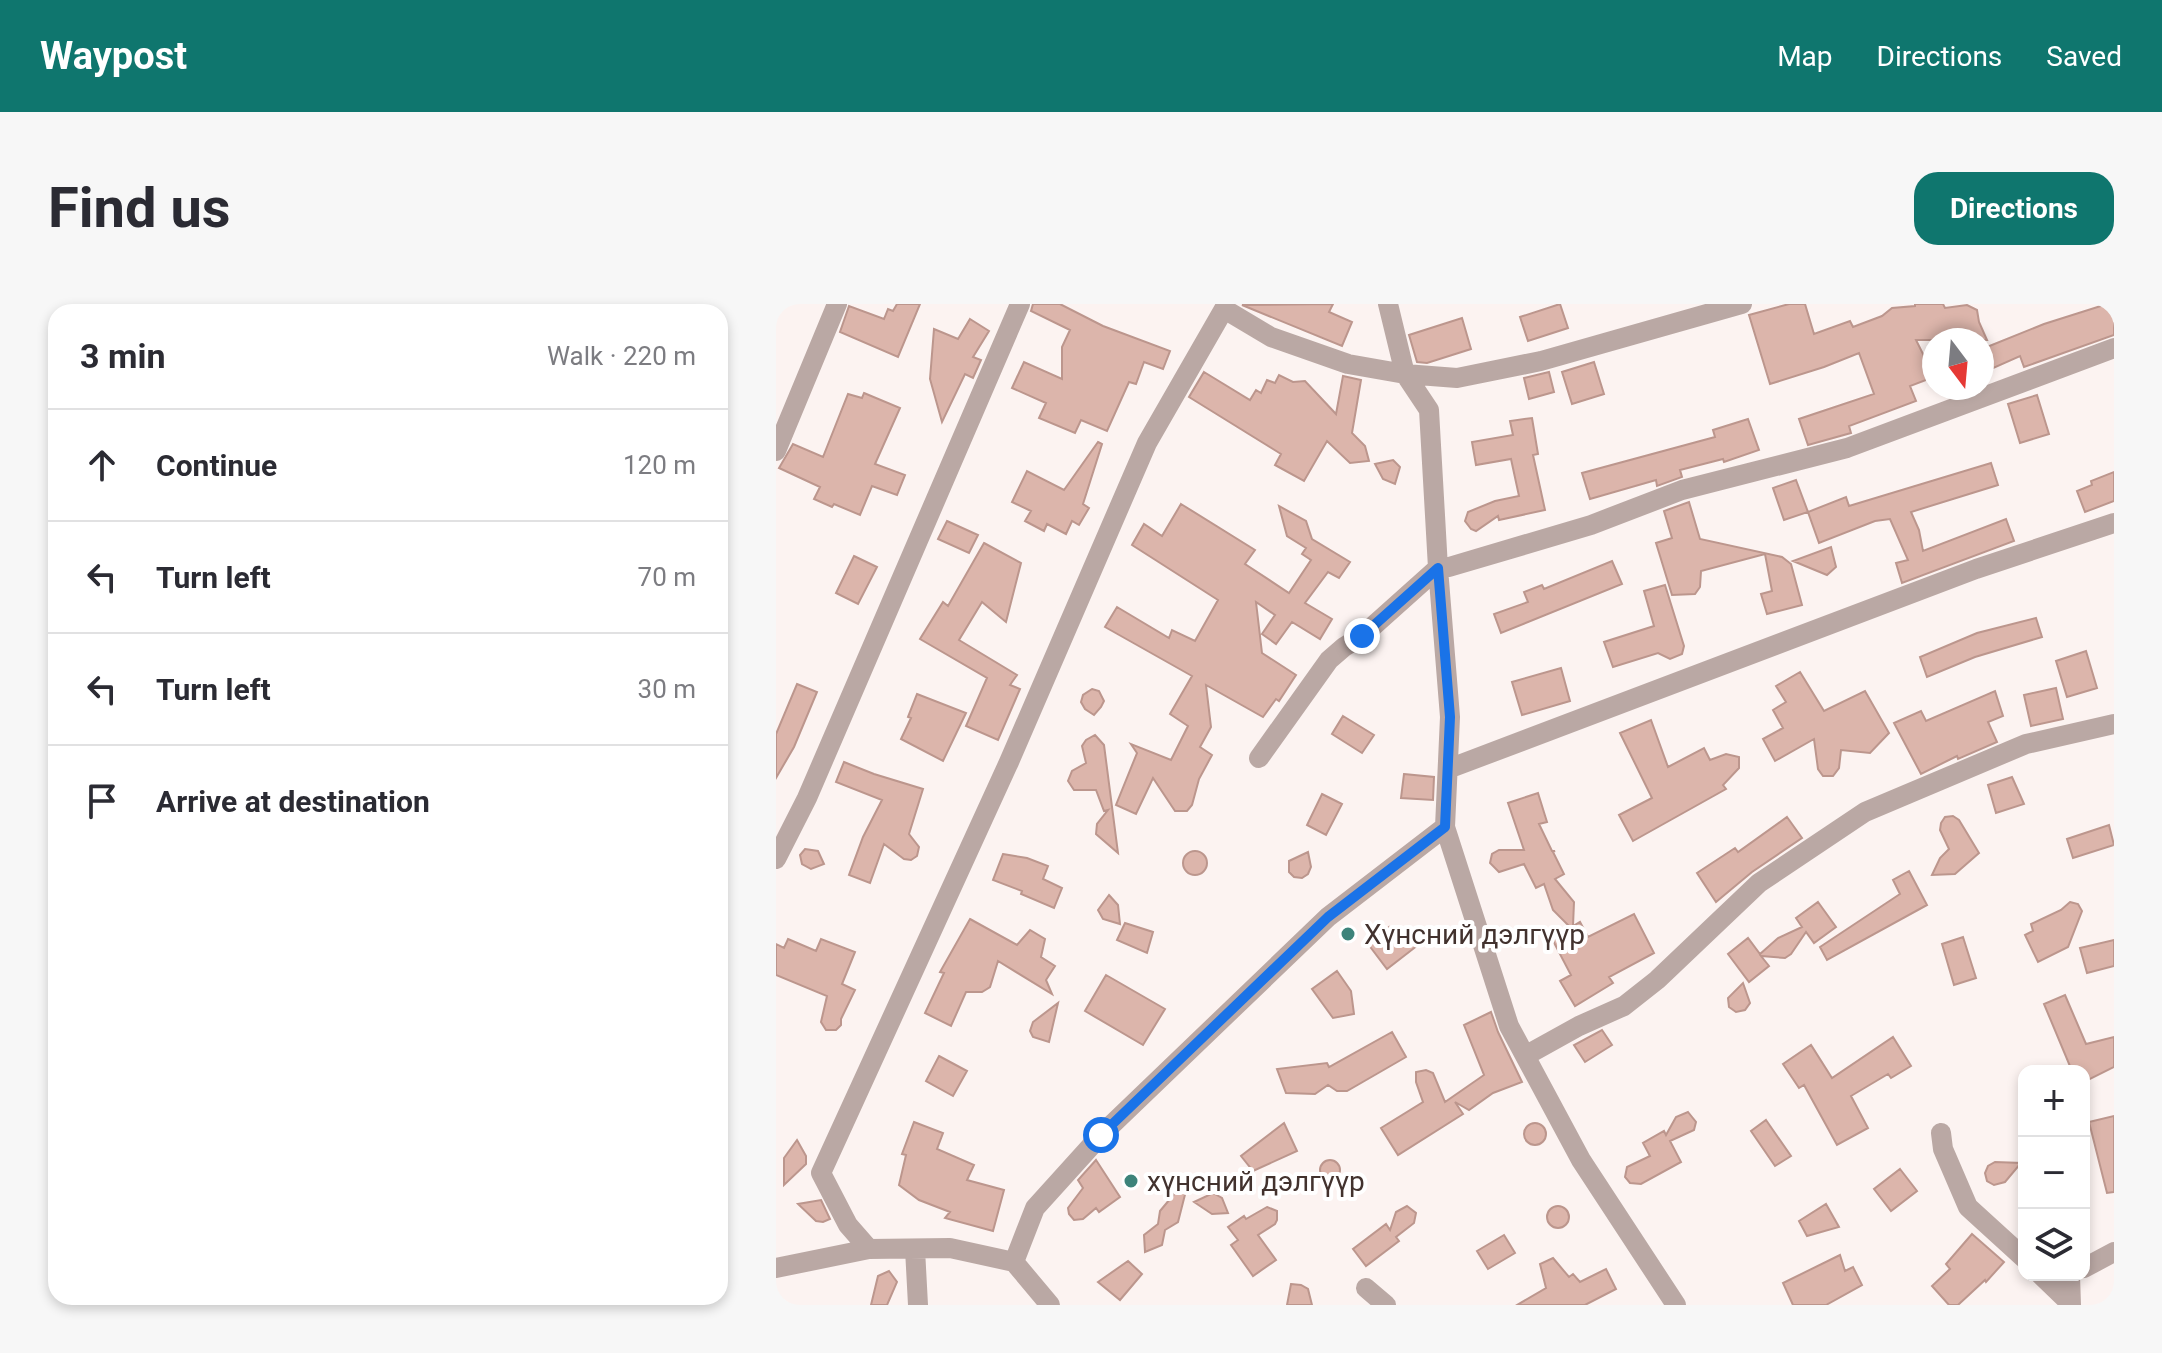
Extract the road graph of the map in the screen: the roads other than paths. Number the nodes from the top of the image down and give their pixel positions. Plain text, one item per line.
1 (837, 304) edge
2 (1020, 304) edge
3 (1388, 304) edge
4 (1742, 304) edge
5 (2114, 348) edge
6 (1405, 374) junction
7 (776, 451) edge
8 (2114, 523) edge
9 (1438, 568) junction
10 (2114, 724) edge
11 (1259, 758) dead end
12 (1448, 769) junction
13 (1445, 827) junction
14 (776, 859) edge
15 (1525, 1056) junction
16 (1941, 1133) dead end
17 (869, 1249) junction
18 (915, 1249) junction
19 (2114, 1252) edge
20 (2018, 1253) edge
21 (1014, 1262) junction
22 (2090, 1265) edge
23 (776, 1268) edge
24 (2047, 1281) edge
25 (2070, 1281) edge
26 (1366, 1288) dead end
27 (2071, 1304) edge
28 (918, 1305) edge
29 (1050, 1305) edge
30 (1386, 1305) edge
31 (1676, 1305) edge

1 - 7 street
2 - 14 street
3 - 6 street
4 - 6 street
5 - 9 street
6 - 9 street
6 - 17 street
8 - 12 street
9 - 11 street
9 - 12 street
10 - 15 street
12 - 13 street
13 - 15 street
13 - 21 street
15 - 31 street
16 - 20 street
17 - 18 street
17 - 23 street
18 - 21 street
18 - 28 street
19 - 22 street
21 - 29 street
24 - 27 street
25 - 27 street
26 - 30 street

